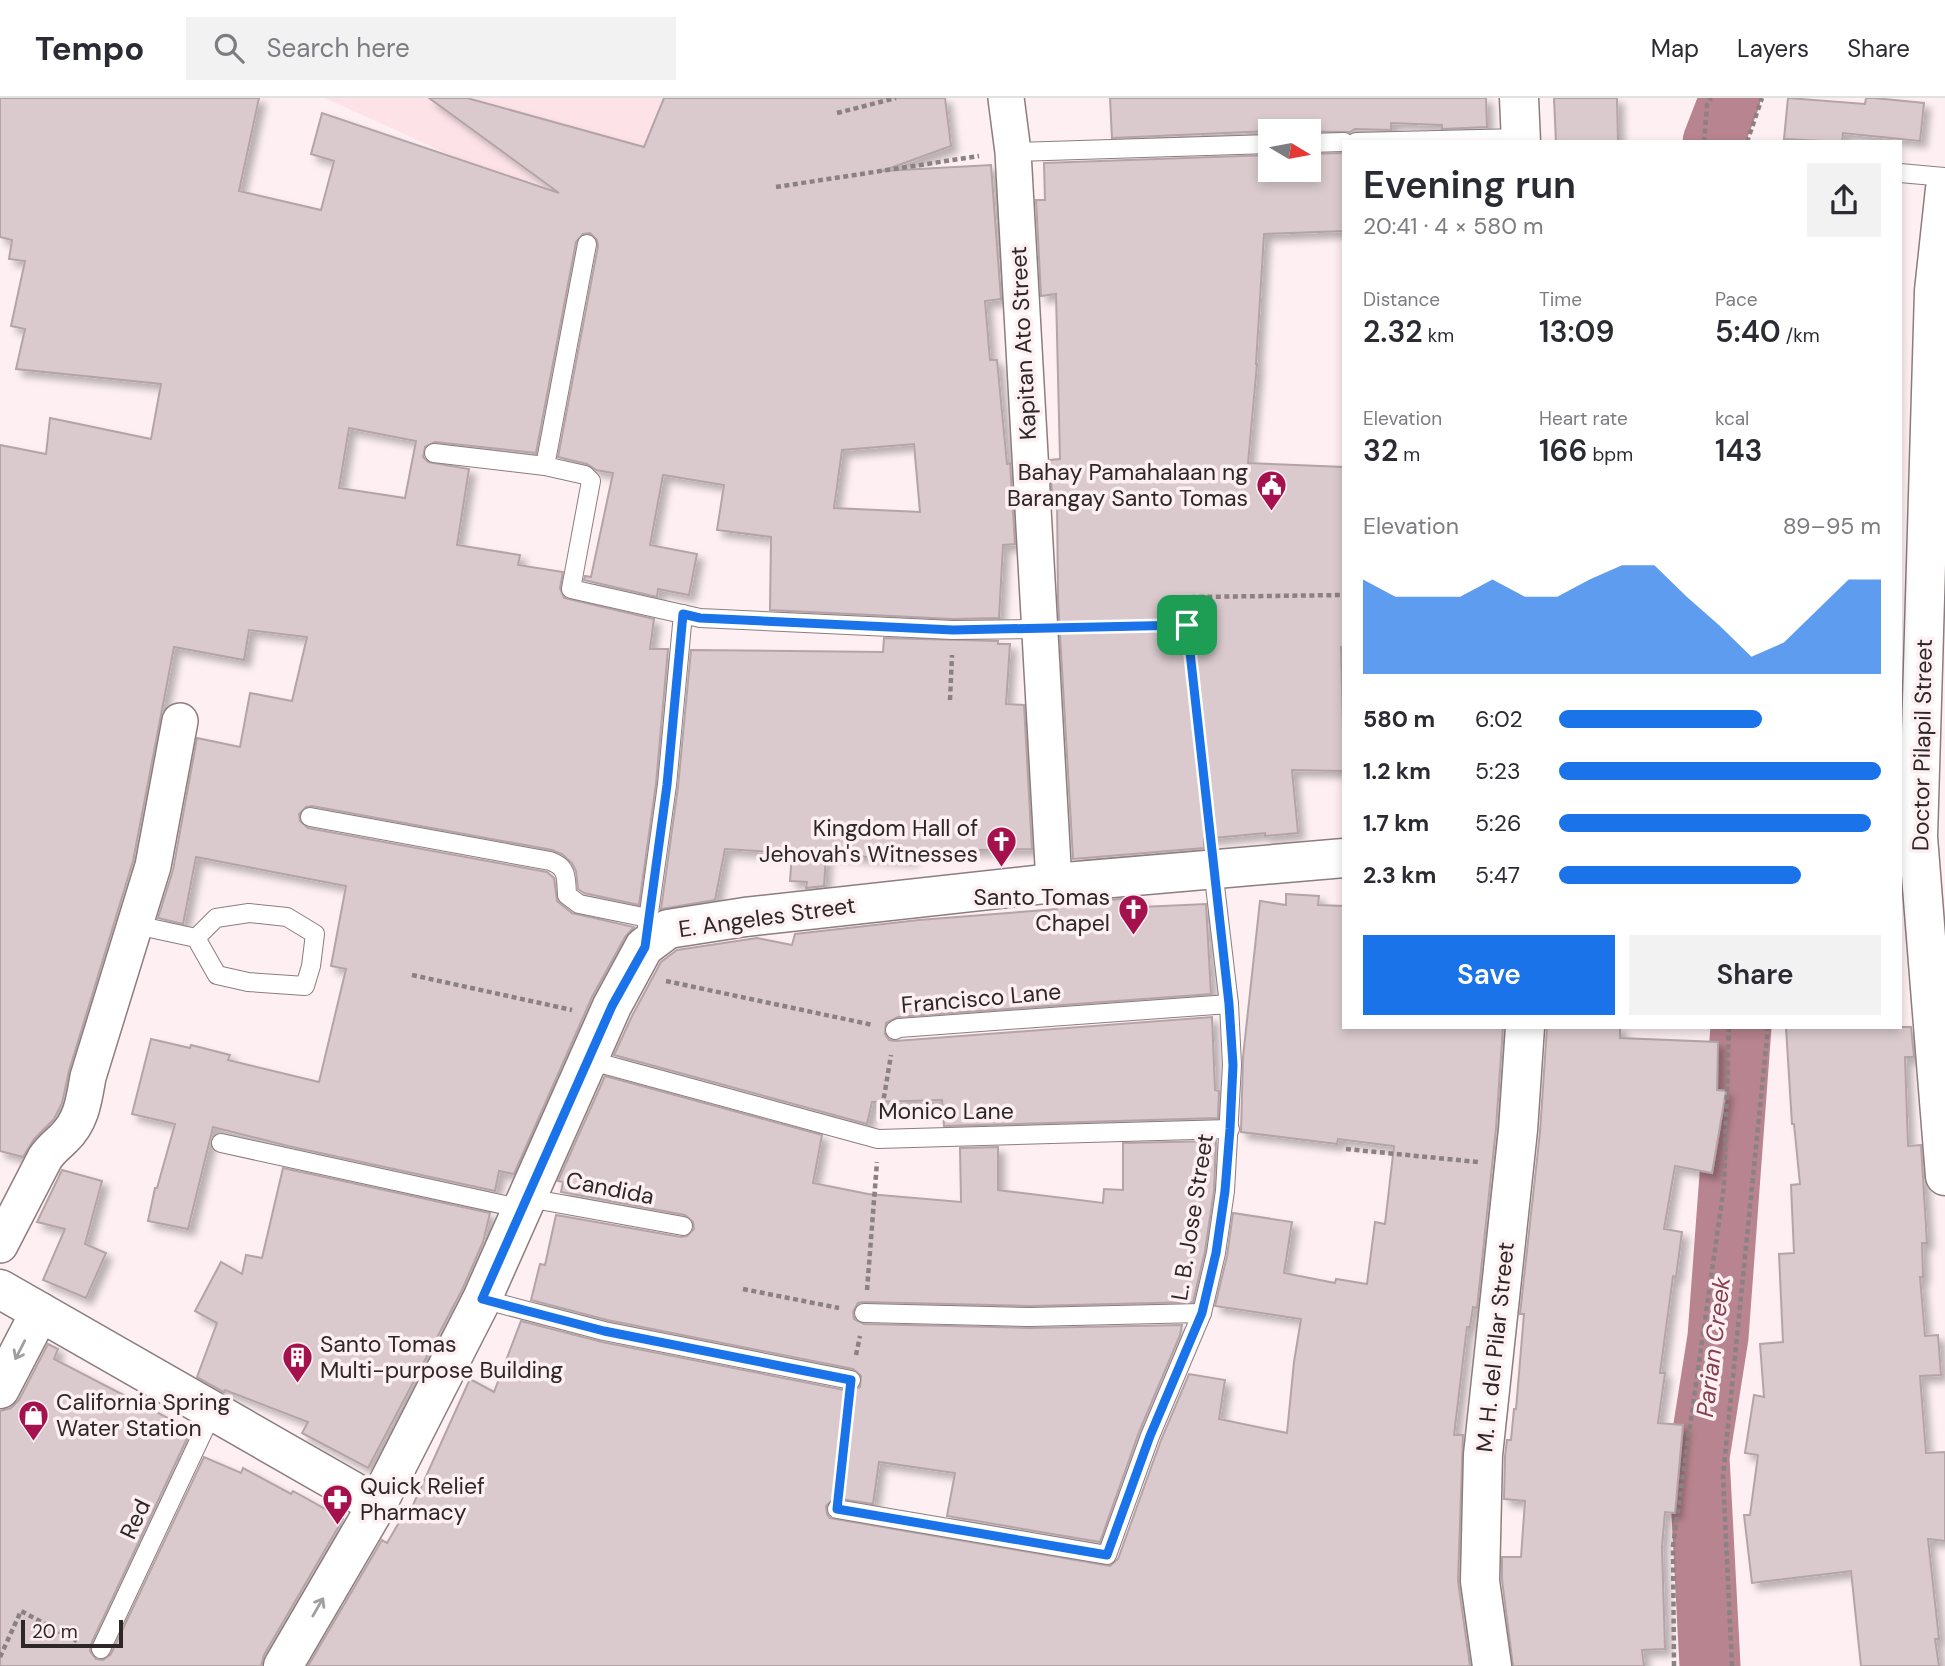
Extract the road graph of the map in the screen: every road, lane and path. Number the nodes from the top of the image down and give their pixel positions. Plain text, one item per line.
1 (896, 98) edge
2 (1006, 98) edge
3 (1519, 98) edge
4 (1711, 98) edge
5 (1762, 98) edge
6 (837, 113) dead end
7 (1521, 140) edge
8 (1704, 140) edge
9 (1748, 140) edge
10 (1342, 142) edge
11 (1321, 143) edge
12 (1258, 144) edge
13 (1013, 152) junction
14 (1902, 173) edge
15 (1945, 177) edge
16 (776, 187) dead end
17 (1945, 189) edge
18 (587, 244) dead end
19 (434, 453) dead end
20 (545, 466) junction
21 (1342, 595) edge
22 (683, 614) junction
23 (1187, 625) junction
24 (1039, 629) junction
25 (953, 630) junction
26 (950, 700) dead end
27 (180, 721) dead end
28 (310, 817) dead end
29 (1921, 837) edge
30 (1342, 858) edge
31 (1213, 869) junction
32 (1054, 883) junction
33 (136, 925) junction
34 (196, 938) junction
35 (650, 948) junction
36 (412, 975) dead end
37 (1229, 1004) junction
38 (607, 1018) junction
39 (1525, 1029) edge
40 (1729, 1029) edge
41 (1768, 1029) edge
42 (895, 1030) junction
43 (588, 1060) junction
44 (1230, 1129) junction
45 (878, 1139) junction
46 (221, 1143) dead end
47 (1346, 1149) dead end
48 (1514, 1165) junction
49 (1945, 1176) edge
50 (525, 1204) junction
51 (683, 1226) dead end
52 (0, 1245) edge
53 (0, 1289) edge
54 (743, 1289) dead end
55 (482, 1299) junction
56 (40, 1312) junction
57 (864, 1313) junction
58 (1202, 1313) junction
59 (851, 1380) junction
60 (0, 1389) edge
61 (213, 1411) junction
62 (377, 1505) junction
63 (837, 1509) joint
64 (101, 1649) joint
65 (0, 1657) edge
66 (283, 1666) edge
67 (1492, 1666) edge
68 (1674, 1666) edge
69 (1732, 1666) edge

1 - 6 path
2 - 13 street, Kapitan Ato Street
3 - 7 street
4 - 8 path
5 - 9 path
10 - 11 lane
12 - 13 lane
13 - 16 path
13 - 24 street, Kapitan Ato Street
14 - 15 lane
17 - 29 street, Doctor Pilapil Street
18 - 20 lane
19 - 20 lane
20 - 22 lane
21 - 23 path
22 - 25 lane
22 - 35 lane
23 - 24 path
23 - 31 path
24 - 25 lane
24 - 32 street, Kapitan Ato Street
25 - 26 path
27 - 33 street
28 - 35 lane
29 - 49 street, Doctor Pilapil Street
30 - 31 street, E. Angeles Street
31 - 32 street, E. Angeles Street
31 - 37 lane, L. B. Jose Street
32 - 35 street, E. Angeles Street
33 - 34 lane
33 - 52 street
34 - 34 lane
35 - 38 street, E. Angeles Street
35 - 42 path, Francisco Lane
36 - 38 path
37 - 42 lane, Francisco Lane
37 - 44 lane, L. B. Jose Street
38 - 43 street, E. Angeles Street
39 - 48 street, M. H. del Pilar Street
40 - 68 path
41 - 69 path
42 - 45 path
43 - 45 lane, Monico Lane
43 - 50 street, E. Angeles Street
44 - 45 lane, Monico Lane
44 - 58 lane, L. B. Jose Street
45 - 57 path
46 - 50 lane, Candida
47 - 48 path
48 - 67 street, M. H. del Pilar Street
50 - 51 lane, Candida
50 - 55 street, E. Angeles Street
53 - 56 street
54 - 57 path
55 - 59 lane
55 - 62 street, E. Angeles Street
56 -> 60 street
56 - 61 street
57 - 58 lane
57 - 59 path
58 - 63 lane, L. B. Jose Street
59 - 63 path
61 - 62 street
61 - 64 lane, Red
66 -> 62 street, E. Angeles Street
64 - 65 path

